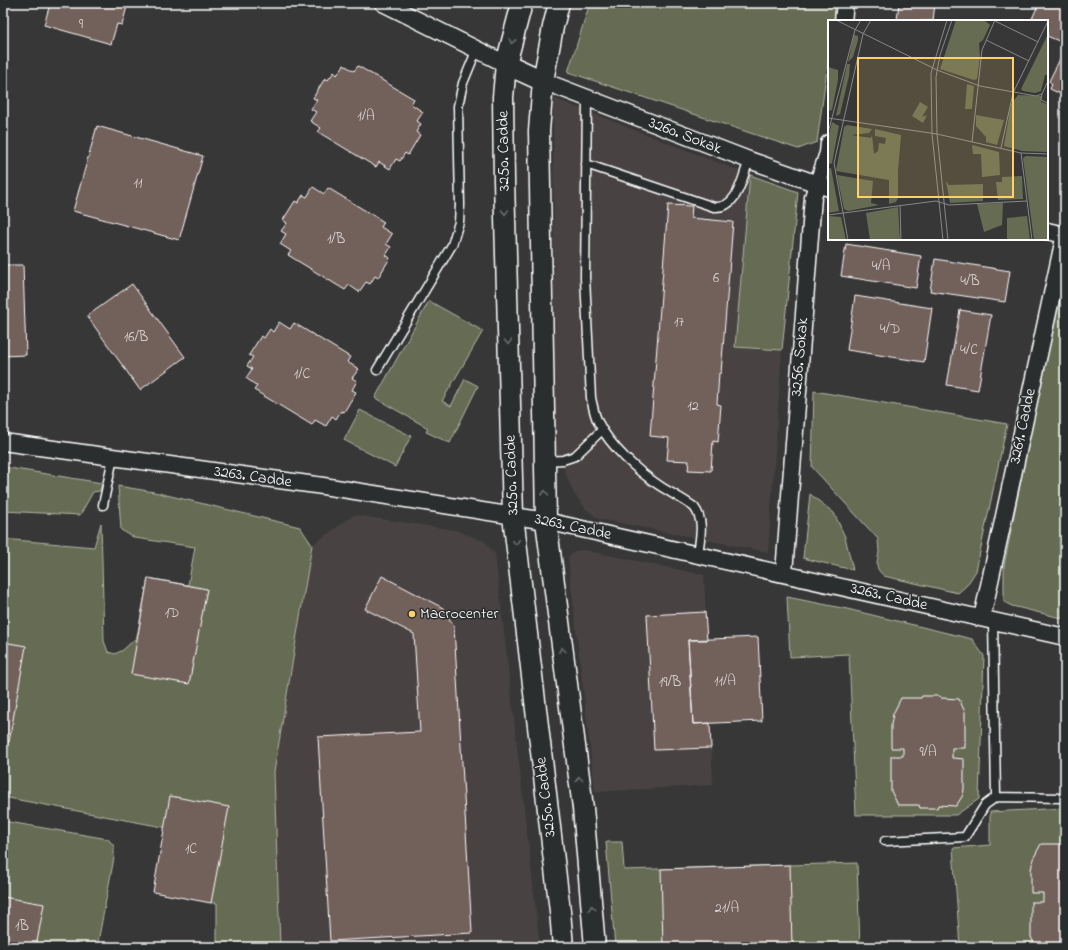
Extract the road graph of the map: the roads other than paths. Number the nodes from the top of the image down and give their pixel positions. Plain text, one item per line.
1 (383, 3) edge
2 (522, 3) edge
3 (559, 3) edge
4 (845, 3) edge
5 (843, 20) edge
6 (477, 49) junction
7 (506, 64) junction
8 (543, 81) junction
9 (587, 98) junction
10 (828, 153) edge
11 (749, 160) junction
12 (586, 164) junction
13 (823, 185) edge
14 (1048, 231) edge
15 (1065, 235) edge
16 (377, 370) dead end
17 (602, 430) junction
18 (3, 442) edge
19 (113, 458) junction
20 (544, 461) junction
21 (103, 506) dead end
22 (513, 516) junction
23 (546, 521) junction
24 (698, 554) junction
25 (784, 574) junction
26 (987, 619) junction
27 (1065, 637) edge
28 (996, 797) junction
29 (1065, 798) edge
30 (885, 840) dead end
31 (562, 947) edge
32 (595, 947) edge

1 - 6 street
2 -> 7 street, 3250. Cadde
3 - 8 street, 3250. Cadde
4 - 5 street
6 - 7 street
6 - 16 lane
7 - 8 street
7 -> 22 street, 3250. Cadde
8 - 9 street, 3260. Sokak
8 - 20 street, 3250. Cadde
9 - 11 street, 3260. Sokak
9 - 12 lane
10 - 13 street, 3256. Sokak
11 - 12 lane
11 - 13 street, 3260. Sokak
12 - 17 lane
13 - 25 street, 3256. Sokak
14 - 15 street
15 - 26 street, 3261. Cadde
17 - 20 lane
17 - 24 lane
18 - 19 street, 3263. Cadde
19 - 21 lane
19 - 22 street, 3263. Cadde
23 -> 20 street, 3250. Cadde
22 - 23 street, 3263. Cadde
22 -> 31 street, 3250. Cadde
23 - 24 street, 3263. Cadde
32 -> 23 street, 3250. Cadde
24 - 25 street, 3263. Cadde
25 - 26 street, 3263. Cadde
26 - 27 street, 3263. Cadde
26 - 28 lane
28 - 29 lane
28 - 30 lane

